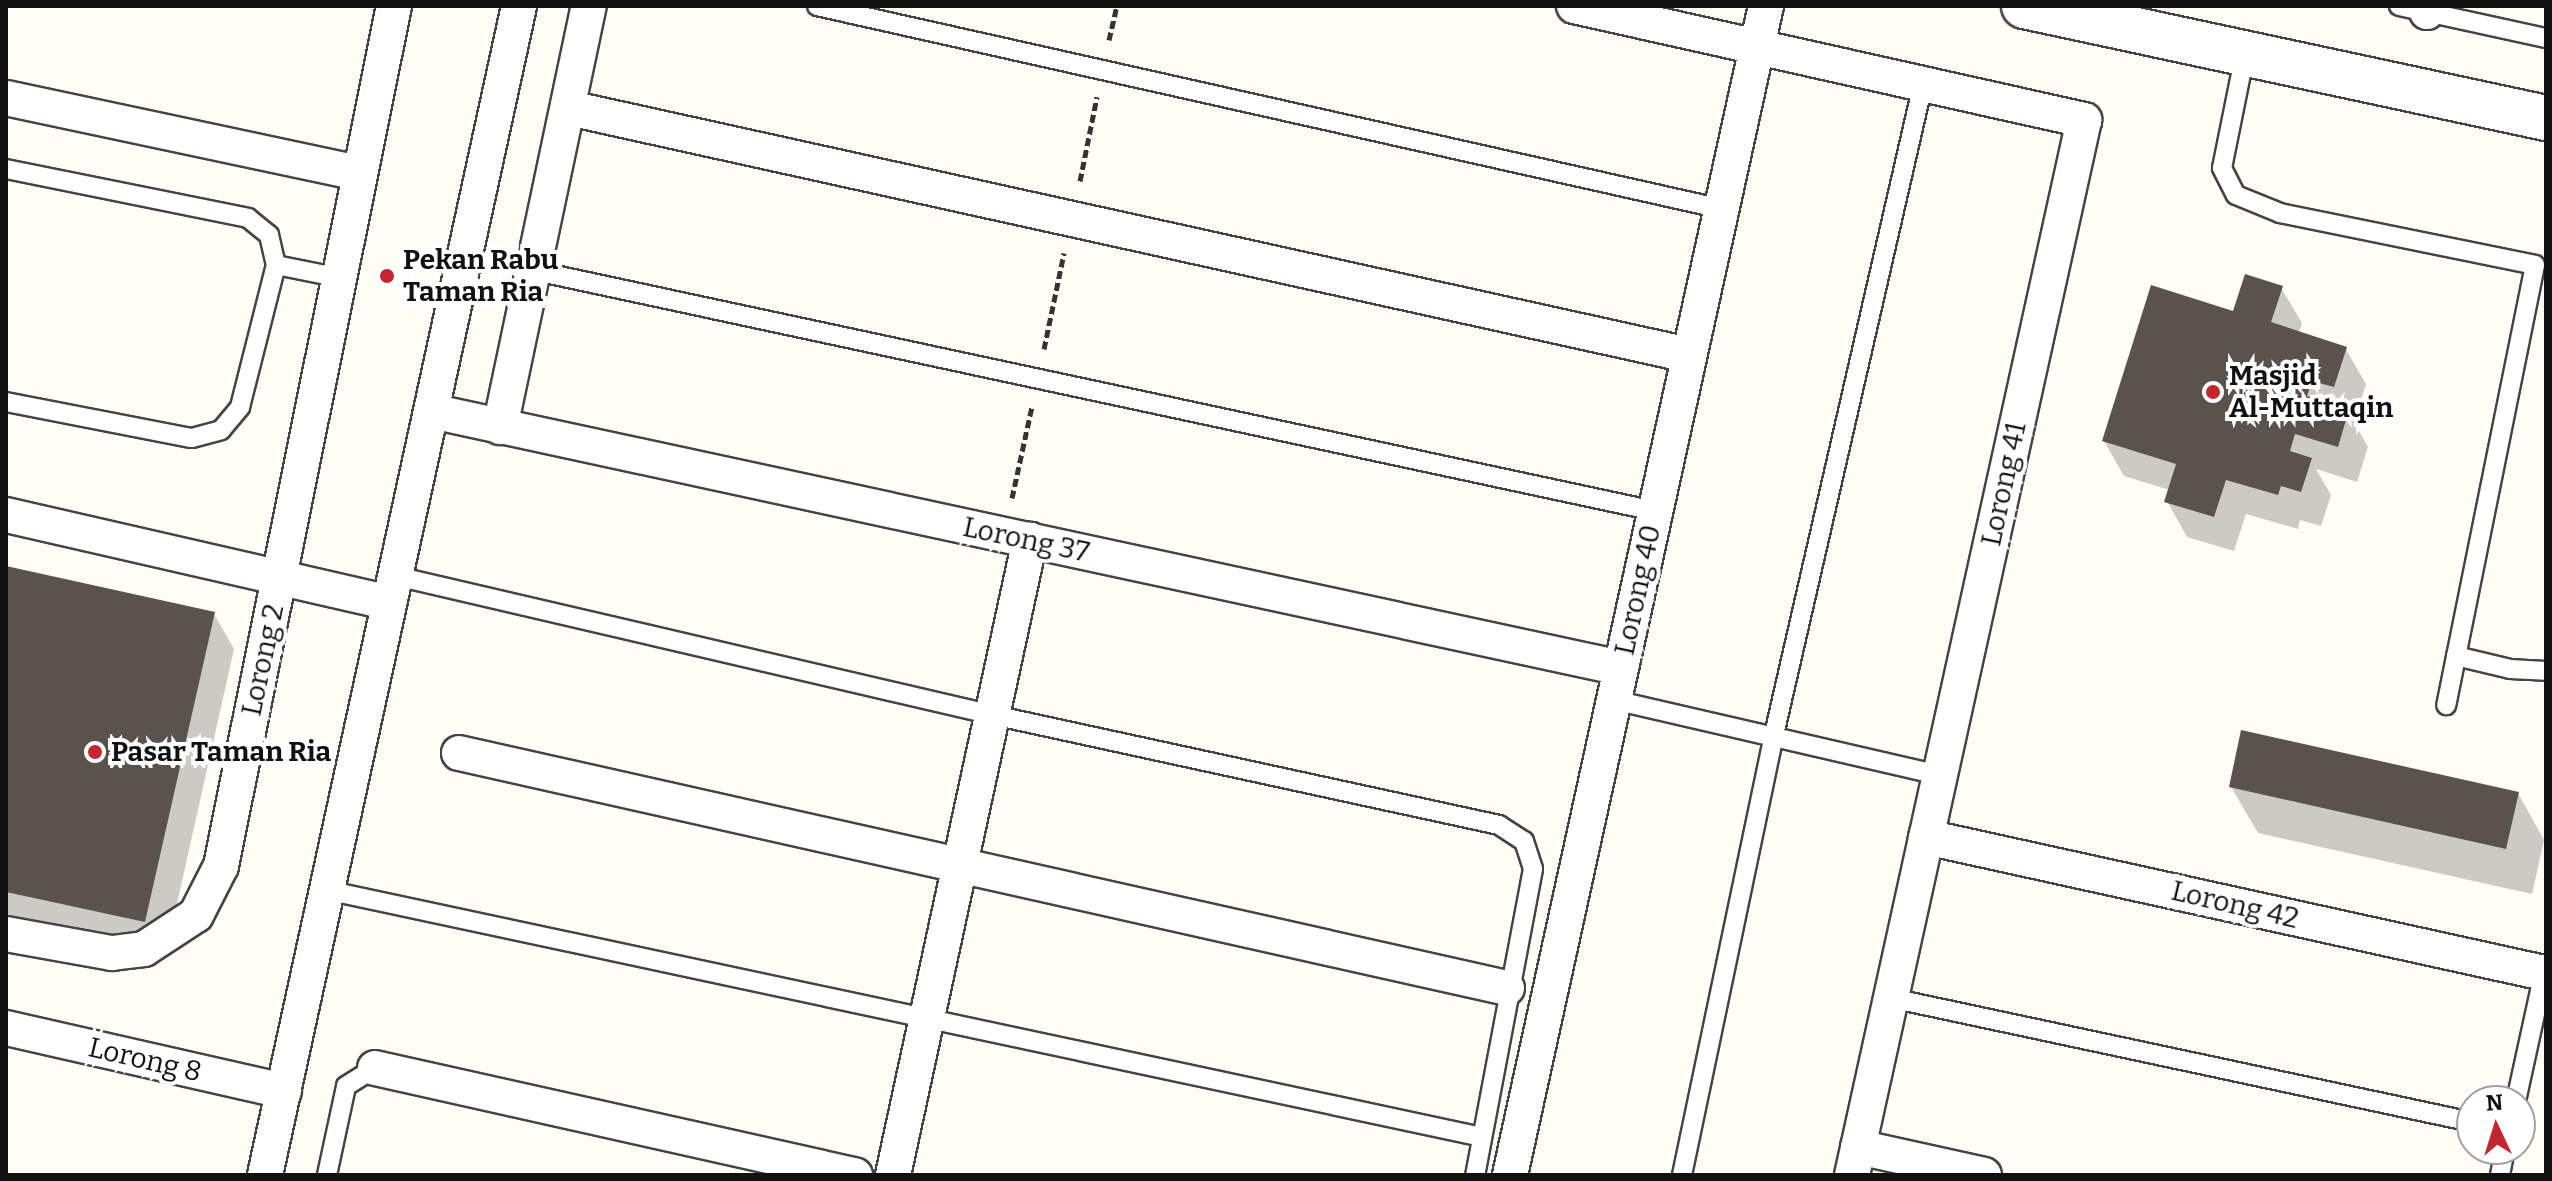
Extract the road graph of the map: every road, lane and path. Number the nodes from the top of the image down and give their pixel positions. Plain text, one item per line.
1 (394, 6) edge
2 (519, 6) edge
3 (589, 6) edge
4 (817, 6) edge
5 (1117, 6) edge
6 (1574, 6) edge
7 (1766, 6) edge
8 (2024, 6) edge
9 (2418, 8) edge
10 (2546, 38) edge
11 (1757, 47) junction
12 (2245, 54) junction
13 (1103, 72) junction
14 (1923, 84) junction
15 (6, 98) edge
16 (569, 108) junction
17 (2546, 118) edge
18 (6, 169) edge
19 (359, 173) junction
20 (1722, 209) junction
21 (1072, 218) junction
22 (276, 265) junction
23 (2540, 267) edge
24 (536, 271) junction
25 (336, 277) junction
26 (1689, 355) junction
27 (1037, 382) junction
28 (6, 402) edge
29 (431, 411) junction
30 (500, 427) junction
31 (1655, 511) junction
32 (6, 515) edge
33 (1017, 538) junction
34 (280, 578) junction
35 (392, 590) junction
36 (2456, 656) junction
37 (2546, 671) edge
38 (1618, 684) junction
39 (2446, 705) dead end
40 (993, 715) junction
41 (1773, 739) junction
42 (459, 753) dead end
43 (1940, 775) junction
44 (1926, 837) junction
45 (960, 866) junction
46 (326, 890) junction
47 (6, 934) edge
48 (2544, 973) joint
49 (1507, 988) junction
50 (1891, 998) junction
51 (927, 1018) junction
52 (6, 1028) edge
53 (375, 1068) joint
54 (2520, 1085) edge
55 (284, 1091) junction
56 (2456, 1119) edge
57 (1482, 1137) junction
58 (1855, 1161) edge
59 (265, 1175) edge
60 (327, 1175) edge
61 (855, 1175) edge
62 (893, 1175) edge
63 (1475, 1175) edge
64 (1510, 1175) edge
65 (1682, 1175) edge
66 (1984, 1175) edge

1 - 19 street, Lorong 2
2 - 29 street
3 - 16 street
4 - 13 lane
5 - 13 path
6 - 11 street, Lorong 41
7 - 11 street, Lorong 40
8 - 12 street
9 - 10 lane
11 - 14 street, Lorong 41
11 - 20 street, Lorong 40
12 - 17 street
12 - 23 lane
13 - 20 lane
13 - 21 path
14 - 41 lane
14 - 43 street, Lorong 41
15 - 19 street
16 - 21 street
16 - 24 street
18 - 22 lane
19 - 25 street, Lorong 2
20 - 26 street, Lorong 40
21 - 26 street
21 - 27 path
22 - 25 lane
22 - 28 lane
23 - 36 lane
24 - 27 lane
24 - 30 street
25 - 34 street, Lorong 2
26 - 31 street, Lorong 40
27 - 31 lane
27 - 33 path
29 - 30 street, Lorong 37
29 - 35 street
30 - 33 street, Lorong 37
31 - 38 street, Lorong 40
32 - 34 street
33 - 38 street, Lorong 37
33 - 40 street
34 - 35 street
34 - 47 street, Lorong 2
35 - 40 lane
35 - 46 street
36 - 37 lane
36 - 39 lane
38 - 41 lane
38 - 64 street, Lorong 40
40 - 45 street
40 - 49 lane
41 - 43 lane
41 - 65 lane
42 - 45 street
43 - 44 street, Lorong 41
44 - 48 street, Lorong 42
44 - 50 street, Lorong 41
45 - 49 street
45 - 51 street
46 - 51 lane
46 - 55 street
48 - 54 lane
49 - 57 lane
50 - 56 lane
50 - 58 street, Lorong 41
51 - 57 lane
51 - 62 street
52 - 55 street, Lorong 8
53 - 60 lane
53 - 61 street
55 - 59 street
57 - 63 lane
58 - 66 street

